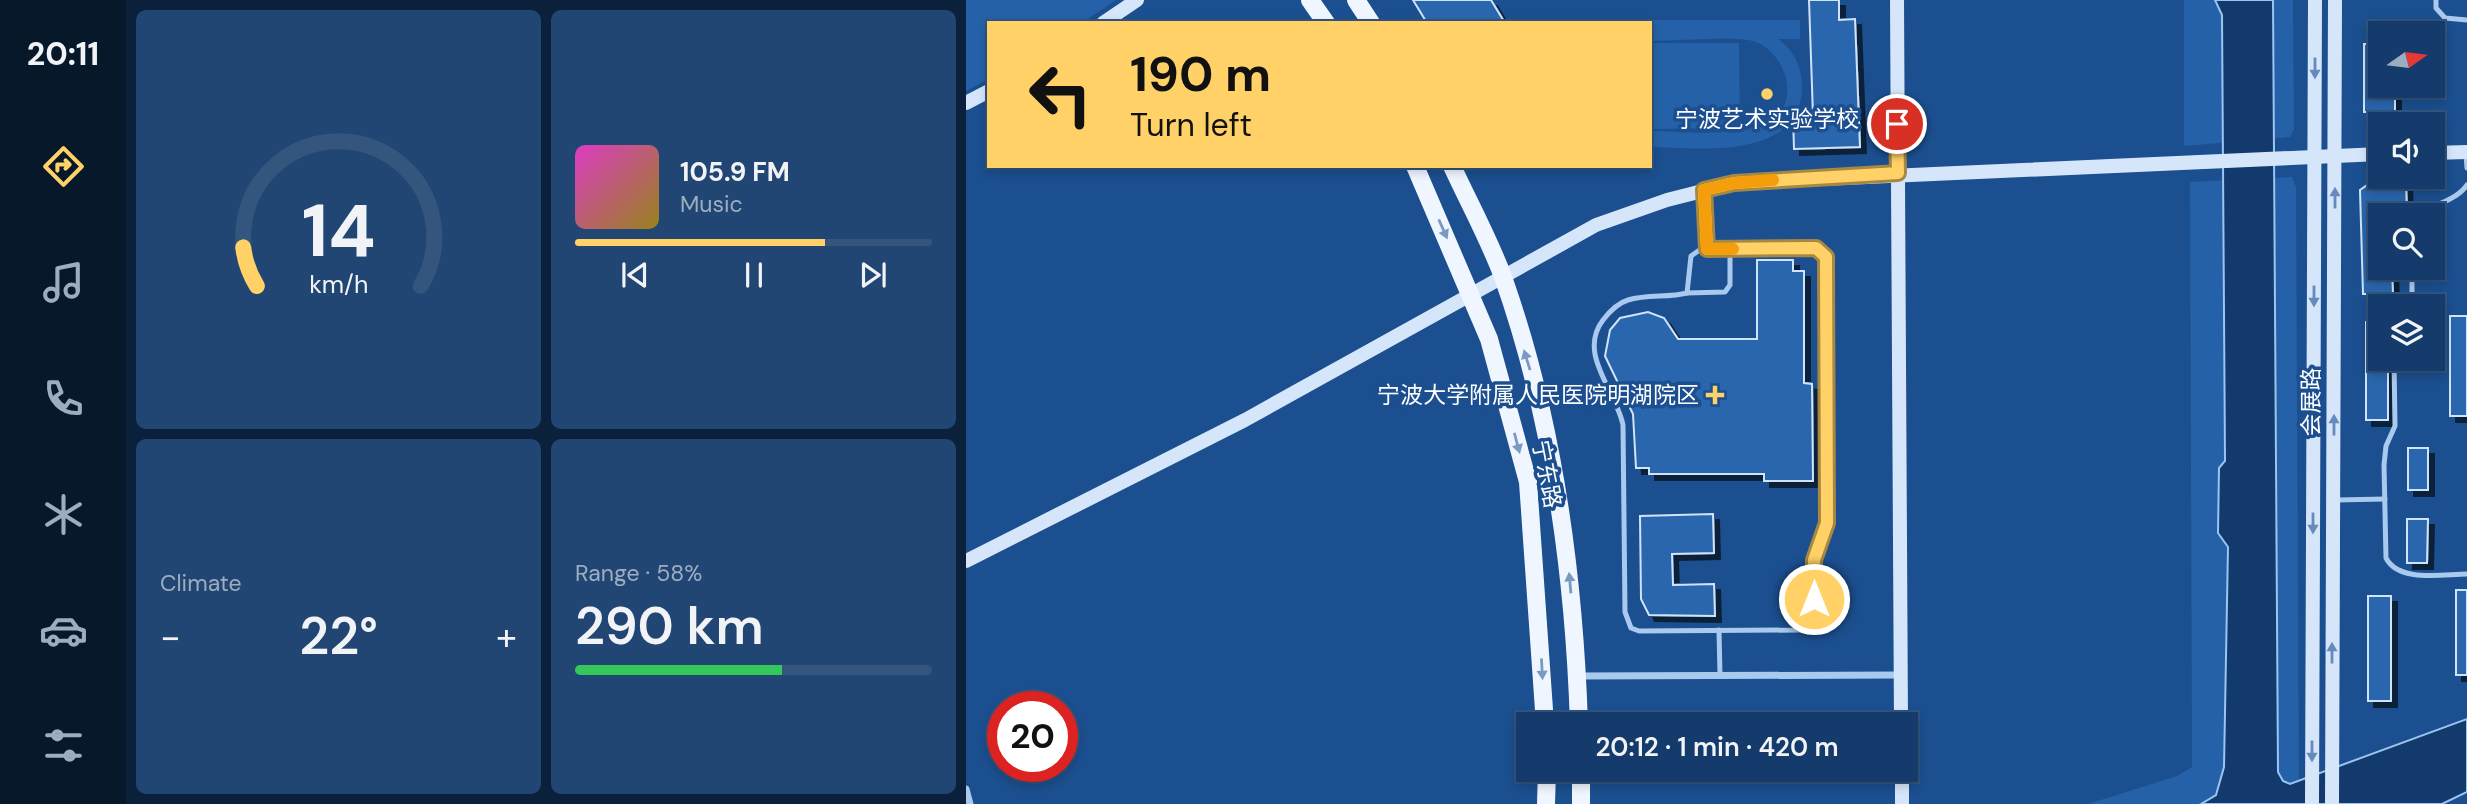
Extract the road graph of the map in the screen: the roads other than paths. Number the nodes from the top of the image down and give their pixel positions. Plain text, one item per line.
1 (1138, 0) edge
2 (1310, 0) edge
3 (1356, 0) edge
4 (1897, 0) edge
5 (2315, 0) edge
6 (2335, 0) edge
7 (2436, 0) edge
8 (2467, 20) edge
9 (1106, 21) edge
10 (1325, 21) edge
11 (1370, 21) edge
12 (987, 93) edge
13 (966, 103) edge
14 (2467, 152) edge
15 (2445, 153) edge
16 (2368, 154) edge
17 (2315, 155) junction
18 (2335, 155) junction
19 (1416, 168) edge
20 (1453, 168) edge
21 (2467, 168) edge
22 (1898, 173) junction
23 (2467, 185) edge
24 (1704, 190) junction
25 (2439, 203) edge
26 (1707, 249) junction
27 (1730, 249) junction
28 (1502, 276) junction
29 (1687, 293) junction
30 (1471, 294) junction
31 (2394, 371) edge
32 (2385, 499) junction
33 (2333, 500) junction
34 (966, 561) edge
35 (2467, 574) edge
36 (1719, 630) junction
37 (1577, 676) junction
38 (1720, 676) junction
39 (1901, 676) junction
40 (1544, 712) edge
41 (1578, 712) edge
42 (1901, 712) edge
43 (1547, 782) edge
44 (1581, 782) edge
45 (1902, 782) edge
46 (966, 789) edge
47 (970, 804) edge
48 (1546, 804) edge
49 (1581, 804) edge
50 (1902, 804) edge
51 (2312, 804) edge
52 (2332, 804) edge

1 - 9 street
2 - 10 main road
3 - 11 main road
4 - 22 street
5 -> 17 street, 会展路
6 - 18 street, 会展路
7 - 8 lane
12 - 13 street
14 - 15 street
14 - 21 lane
16 - 18 street
17 - 18 street
17 - 22 street
17 -> 51 street, 会展路
33 -> 18 street, 会展路
19 -> 30 main road, 宁东路
20 - 28 main road, 宁东路
22 - 24 street
22 - 39 street
23 - 25 lane
24 - 26 lane
24 - 28 street
26 - 27 lane
26 - 29 lane
27 - 29 lane
27 - 36 lane
28 - 30 street
37 -> 28 main road, 宁东路
29 - 36 lane
30 - 34 street
30 -> 40 main road, 宁东路
31 - 32 lane
32 - 33 lane
32 - 35 lane
52 -> 33 street, 会展路
36 - 38 lane
37 - 38 street
37 - 41 main road, 宁东路
38 - 39 street
39 - 42 street
43 - 48 main road
44 - 49 main road
45 - 50 street
46 - 47 street

